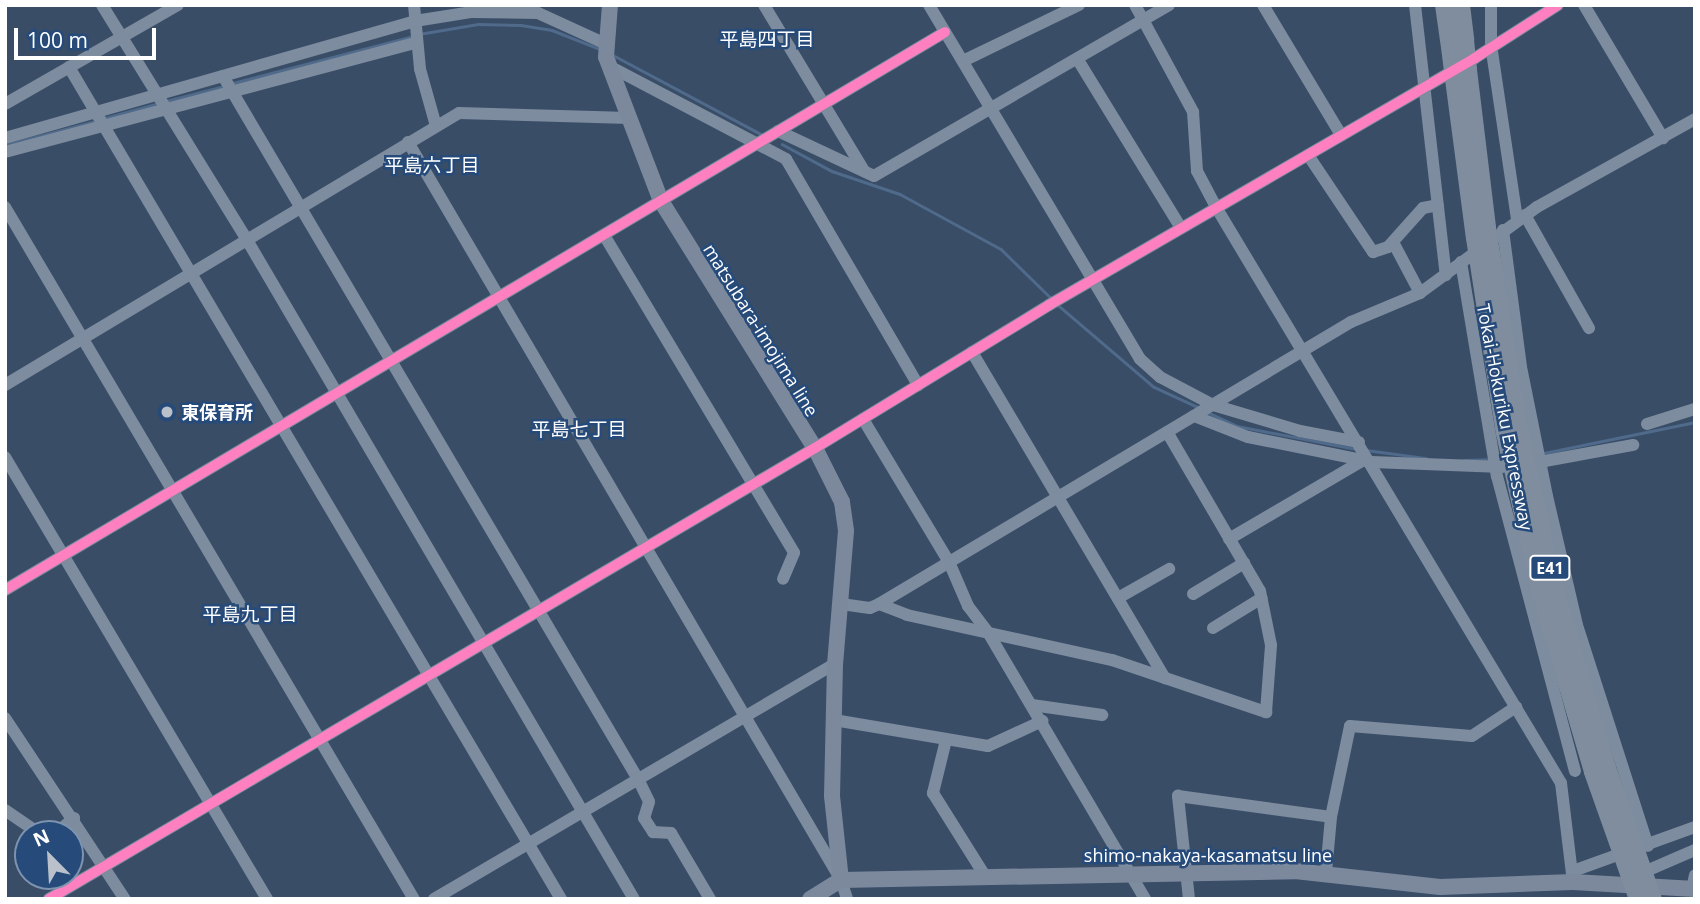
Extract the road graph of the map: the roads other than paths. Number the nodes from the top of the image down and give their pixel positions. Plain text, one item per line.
1 (103, 5) edge
2 (178, 5) edge
3 (414, 5) edge
4 (610, 5) edge
5 (764, 5) edge
6 (929, 5) edge
7 (1079, 5) edge
8 (1135, 5) edge
9 (1169, 5) edge
10 (1263, 5) edge
11 (1415, 5) edge
12 (1444, 5) edge
13 (1461, 5) edge
14 (1491, 5) edge
15 (1558, 5) edge
16 (1584, 5) edge
17 (1144, 20) junction
18 (416, 32) junction
19 (945, 32) junction
20 (123, 36) junction
21 (1457, 44) junction
22 (1491, 45) junction
23 (607, 53) junction
24 (1078, 60) junction
25 (962, 61) junction
26 (69, 67) junction
27 (228, 84) junction
28 (1425, 86) junction
29 (163, 102) junction
30 (5, 104) edge
31 (824, 104) junction
32 (991, 110) junction
33 (629, 118) junction
34 (99, 119) junction
35 (1695, 119) edge
36 (436, 126) junction
37 (778, 131) junction
38 (1341, 135) junction
39 (5, 138) edge
40 (1663, 138) junction
41 (408, 142) junction
42 (756, 145) junction
43 (5, 152) edge
44 (1308, 155) junction
45 (864, 172) junction
46 (661, 201) junction
47 (1438, 205) junction
48 (5, 207) edge
49 (1216, 207) junction
50 (298, 209) junction
51 (1521, 218) junction
52 (1181, 228) junction
53 (1488, 232) junction
54 (604, 235) junction
55 (247, 240) junction
56 (1393, 242) junction
57 (1461, 262) junction
58 (191, 273) junction
59 (1446, 275) junction
60 (1094, 281) junction
61 (1420, 293) junction
62 (500, 297) junction
63 (1589, 328) dead end
64 (83, 338) junction
65 (1304, 350) junction
66 (972, 352) junction
67 (389, 362) junction
68 (5, 385) edge
69 (918, 385) junction
70 (336, 394) junction
71 (1695, 409) edge
72 (1204, 411) junction
73 (863, 419) junction
74 (1647, 424) dead end
75 (281, 426) junction
76 (1167, 432) junction
77 (1633, 445) dead end
78 (815, 448) junction
79 (1364, 453) junction
80 (1538, 456) junction
81 (5, 457) edge
82 (1494, 461) junction
83 (752, 483) junction
84 (173, 490) junction
85 (1058, 497) junction
86 (1229, 539) junction
87 (644, 548) junction
88 (64, 555) junction
89 (948, 562) junction
90 (1244, 563) junction
91 (1169, 569) dead end
92 (783, 579) dead end
93 (5, 590) edge
94 (1193, 594) dead end
95 (1118, 598) junction
96 (1262, 598) junction
97 (841, 604) junction
98 (879, 604) junction
99 (537, 611) junction
100 (1213, 628) dead end
101 (989, 634) junction
102 (483, 643) junction
103 (835, 664) junction
104 (429, 675) junction
105 (1165, 678) junction
106 (1032, 705) junction
107 (1516, 707) junction
108 (1102, 715) dead end
109 (744, 716) junction
110 (5, 718) edge
111 (834, 720) junction
112 (1042, 721) junction
113 (320, 739) junction
114 (946, 740) junction
115 (1575, 771) dead end
116 (638, 779) junction
117 (211, 803) junction
118 (5, 810) edge
119 (583, 812) junction
120 (1331, 817) junction
121 (74, 818) junction
122 (20, 820) edge
123 (72, 820) edge
124 (1695, 827) edge
125 (528, 844) junction
126 (1648, 846) junction
127 (1695, 850) edge
128 (105, 865) junction
129 (1326, 872) junction
130 (1131, 873) junction
131 (1186, 873) junction
132 (985, 876) junction
133 (1573, 876) junction
134 (841, 880) junction
135 (1611, 884) junction
136 (1694, 884) edge
137 (49, 899) edge
138 (125, 899) edge
139 (267, 899) edge
140 (414, 899) edge
141 (434, 899) edge
142 (561, 899) edge
143 (634, 899) edge
144 (710, 899) edge
145 (810, 899) edge
146 (848, 899) edge
147 (1145, 899) edge
148 (1189, 899) edge
149 (1638, 899) edge
150 (1653, 899) edge

1 - 20 street
2 - 20 street
3 - 18 street
4 - 23 main road, matsubara-imojima line
5 - 31 street
6 - 19 street
7 - 25 street
8 - 17 street
9 - 17 street
10 - 38 street
11 - 28 street
12 - 21 highway, Tokai-Hokuriku Expressway / E41
13 - 21 highway, Tokai-Hokuriku Expressway / E41
14 - 22 street
15 - 22 street
16 - 40 street
17 - 24 street
17 - 49 street
18 - 23 street
18 - 27 street
18 - 27 street
18 - 36 street
19 - 25 street
19 - 31 street
20 - 26 street
20 - 29 street
21 - 53 highway, Tokai-Hokuriku Expressway / E41, bridge
22 - 28 street
22 - 51 street
23 - 33 main road, matsubara-imojima line
23 - 42 street
24 - 32 street
24 - 52 street
25 - 32 street
26 - 30 street
26 - 34 street
27 - 29 street
27 - 29 street
27 - 50 street
28 - 38 street
28 - 47 street
29 - 34 street
29 - 55 street
31 - 37 street
31 - 45 street
32 - 45 street
32 - 60 street
33 - 36 street
33 - 46 main road, matsubara-imojima line
34 - 39 street
34 - 43 street
34 - 58 street
35 - 40 street
36 - 41 street
37 - 42 street
37 - 45 street
38 - 44 street
40 - 51 street
41 - 50 street
41 - 62 street
42 - 46 street
42 - 69 street
44 - 49 street
44 - 56 street
46 - 54 street
46 - 78 main road, matsubara-imojima line
47 - 56 street
47 - 59 street
48 - 64 street
49 - 52 street
49 - 65 street
50 - 55 street
50 - 67 street
51 - 53 street
51 - 63 street
52 - 60 street
53 - 57 street
53 - 80 street
53 - 149 highway, Tokai-Hokuriku Expressway / E41, bridge
53 - 150 highway, Tokai-Hokuriku Expressway / E41, bridge
54 - 62 street
54 - 83 street
55 - 58 street
55 - 70 street
56 - 61 street
57 - 59 street
57 - 82 street
58 - 64 street
58 - 75 street
59 - 61 street
60 - 66 street
60 - 72 street
61 - 65 street
62 - 67 street
62 - 87 street
64 - 68 street
64 - 84 street
65 - 72 street
65 - 79 street
66 - 69 street
66 - 85 street
67 - 70 street
67 - 99 street
69 - 73 street
70 - 75 street
70 - 102 street
71 - 74 street
72 - 76 street
72 - 79 street
72 - 79 street
73 - 78 street
73 - 89 street
75 - 84 street
75 - 104 street
76 - 85 street
76 - 86 street
77 - 80 street
78 - 83 street
78 - 97 main road, matsubara-imojima line
79 - 82 street
79 - 86 street
79 - 107 street
80 - 82 street
80 - 126 street
81 - 88 street
82 - 115 street
83 - 87 street
83 - 92 street
84 - 88 street
84 - 113 street
85 - 89 street
85 - 95 street
86 - 90 street
87 - 99 street
87 - 109 street
88 - 93 street
88 - 117 street
89 - 98 street
89 - 101 street
90 - 94 street
90 - 96 street
91 - 95 street
95 - 105 street
96 - 100 street
96 - 105 street
97 - 98 street
97 - 103 main road, matsubara-imojima line
98 - 101 street
99 - 102 street
99 - 116 street
101 - 105 street
101 - 106 street
102 - 104 street
102 - 119 street
103 - 109 street
103 - 111 main road, matsubara-imojima line
104 - 113 street
104 - 125 street
106 - 108 street
106 - 112 street
107 - 120 street
107 - 133 street
109 - 116 street
109 - 134 street
110 - 121 street
111 - 114 street
111 - 134 main road, matsubara-imojima line
112 - 114 street
112 - 130 street
113 - 117 street
113 - 140 street
114 - 132 street
116 - 119 street
116 - 144 street
117 - 128 street
117 - 139 street
118 - 122 street
119 - 125 street
119 - 143 street
120 - 129 street
120 - 131 street
121 - 123 street
121 - 128 street
124 - 126 street
125 - 141 street
125 - 142 street
126 - 133 street
127 - 135 street
128 - 137 street
128 - 138 street
129 - 131 main road, shimo-nakaya-kasamatsu line
129 - 133 main road, shimo-nakaya-kasamatsu line
130 - 131 main road, shimo-nakaya-kasamatsu line
130 - 132 main road, shimo-nakaya-kasamatsu line
130 - 147 street
131 - 148 street
132 - 134 main road, shimo-nakaya-kasamatsu line
133 - 135 main road, shimo-nakaya-kasamatsu line
134 - 145 main road, shimo-nakaya-kasamatsu line
134 - 146 street
135 - 136 main road, shimo-nakaya-kasamatsu line

